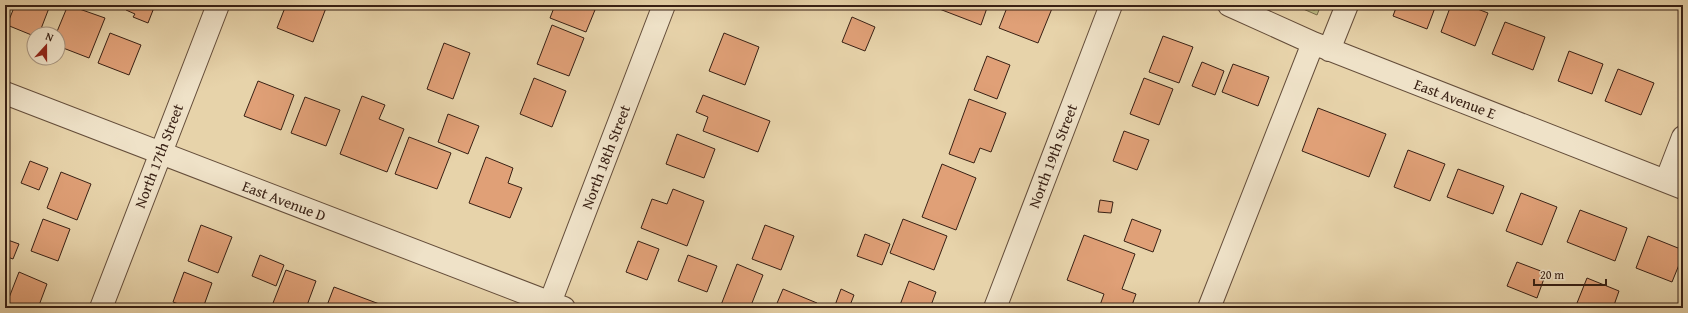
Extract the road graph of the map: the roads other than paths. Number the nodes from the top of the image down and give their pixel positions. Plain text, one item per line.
1 (218, 5) edge
2 (664, 5) edge
3 (1111, 5) edge
4 (1229, 5) edge
5 (1347, 5) edge
6 (1321, 46) junction
7 (5, 93) edge
8 (1683, 137) edge
9 (160, 154) junction
10 (1675, 184) edge
11 (554, 306) edge
12 (101, 308) edge
13 (995, 308) edge
14 (1209, 308) edge

1 - 9 street, North 17th Street
2 - 11 street, North 18th Street
3 - 13 street, North 19th Street
4 - 6 street, East Avenue E
5 - 6 street
6 - 10 street, East Avenue E
6 - 14 street
7 - 9 street, East Avenue D
8 - 10 street
9 - 11 street, East Avenue D
9 - 12 street, North 17th Street

